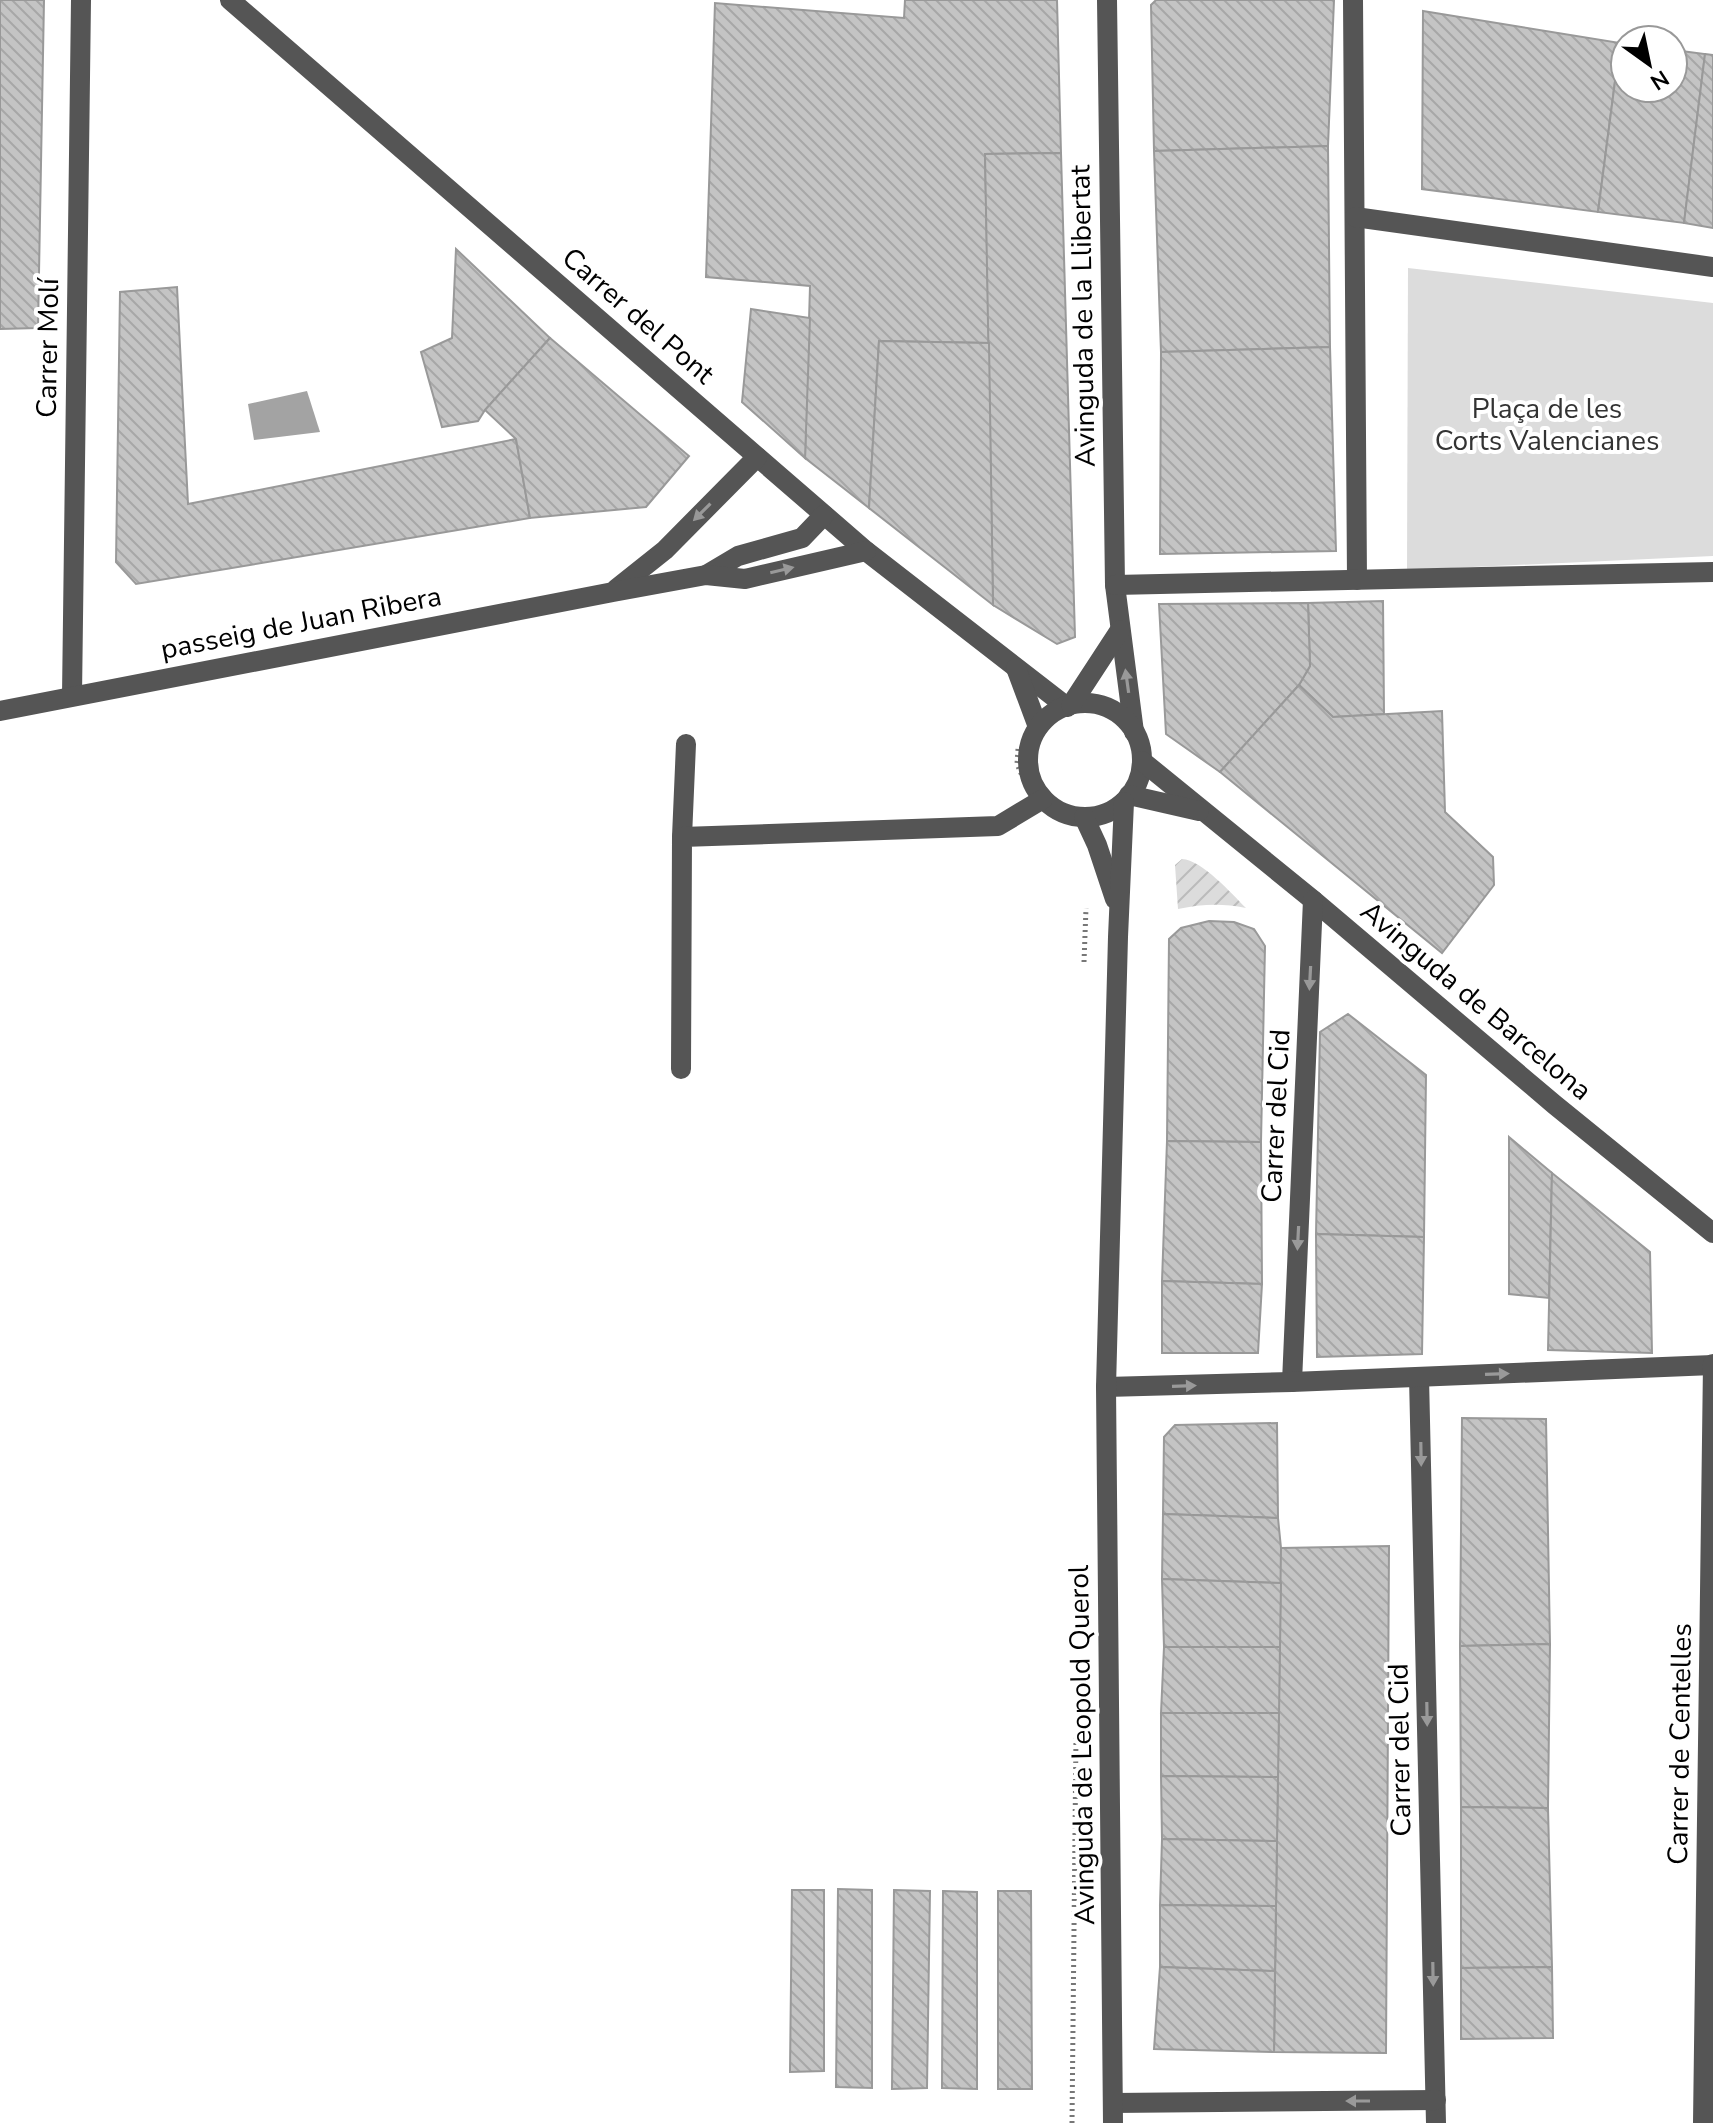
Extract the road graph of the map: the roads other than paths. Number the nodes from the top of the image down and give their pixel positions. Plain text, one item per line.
1 (81, 0) edge
2 (230, 0) edge
3 (1107, 0) edge
4 (1353, 0) edge
5 (1355, 217) junction
6 (1713, 267) edge
7 (757, 457) junction
8 (824, 515) junction
9 (866, 551) junction
10 (1713, 572) edge
11 (706, 575) junction
12 (1357, 580) junction
13 (1115, 585) junction
14 (613, 592) junction
15 (1120, 630) junction
16 (1015, 666) junction
17 (72, 696) junction
18 (1069, 706) junction
19 (0, 711) edge
20 (1038, 727) junction
21 (1134, 732) junction
22 (686, 744) dead end
23 (1142, 761) junction
24 (1126, 798) junction
25 (1043, 799) junction
26 (1202, 812) junction
27 (1084, 817) junction
28 (682, 837) junction
29 (1313, 900) junction
30 (1119, 912) junction
31 (681, 1069) dead end
32 (1713, 1233) edge
33 (1713, 1365) edge
34 (1419, 1377) junction
35 (1292, 1382) junction
36 (1106, 1387) junction
37 (1436, 2100) junction
38 (1113, 2113) edge
39 (1436, 2123) edge
40 (1703, 2123) edge

1 - 17 street, Carrer Molí
2 - 7 street, Carrer del Pont
3 - 13 street, Avinguda de la Llibertat
4 - 5 street
5 - 6 street
5 - 12 street
7 - 8 street, Carrer del Pont
7 -> 14 street, passeig de Juan Ribera
8 - 9 street, Carrer del Pont
8 - 11 street, passeig de Juan Ribera
11 -> 9 street, passeig de Juan Ribera
9 - 16 street, Carrer del Pont
10 - 12 street
11 - 14 street, passeig de Juan Ribera
12 - 13 street
13 - 15 street, Avinguda de la Llibertat
14 - 17 street, passeig de Juan Ribera
15 - 18 street
21 -> 15 street, Avinguda de la Llibertat
16 - 18 street, Carrer del Pont
16 - 20 street
17 - 19 street, passeig de Juan Ribera
18 - 20 street
18 - 21 street
20 - 25 street
21 - 23 street
22 - 28 street
23 - 24 street
23 - 26 street, Avinguda de Barcelona
24 - 26 street, Avinguda de Barcelona
24 - 27 street
24 - 30 street, Avinguda de Leopold Querol
25 - 27 street
25 - 28 street
26 - 29 street, Avinguda de Barcelona
27 - 30 street, Avinguda de Leopold Querol
28 - 31 street
29 - 32 street, Avinguda de Barcelona
29 -> 35 street, Carrer del Cid
30 - 36 street, Avinguda de Leopold Querol
34 -> 33 street, Carrer de Centelles
33 - 40 street, Carrer de Centelles
34 - 35 street
34 -> 37 street, Carrer del Cid
36 -> 35 street
36 - 38 street, Avinguda de Leopold Querol
37 -> 38 street, Avinguda de Leopold Querol
37 - 39 street, Carrer del Cid

